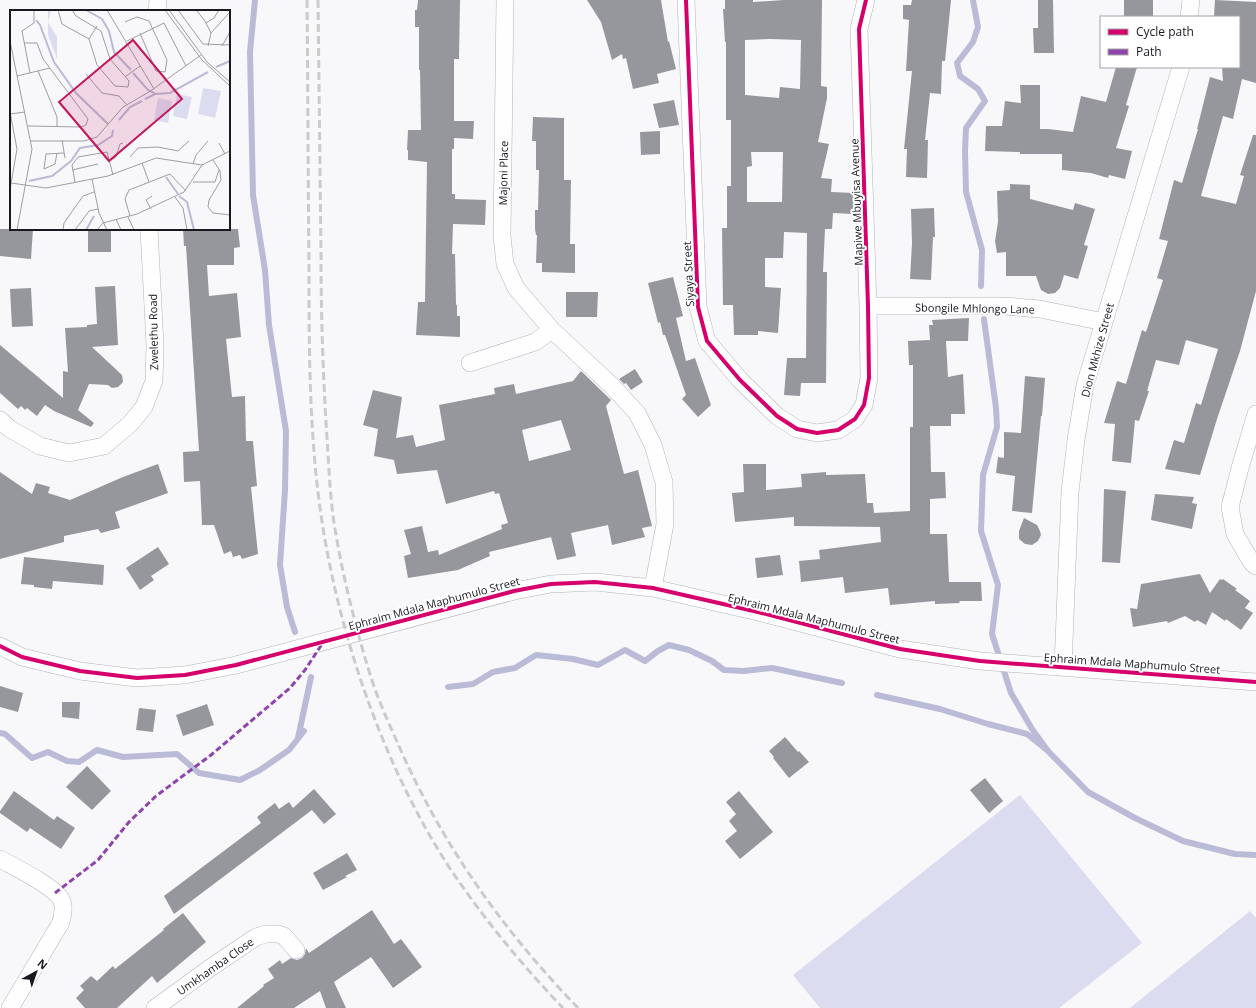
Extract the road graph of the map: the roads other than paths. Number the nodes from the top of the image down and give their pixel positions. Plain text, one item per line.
1 (158, 0) edge
2 (505, 0) edge
3 (686, 0) edge
4 (866, 0) edge
5 (1191, 0) edge
6 (157, 10) edge
7 (1189, 16) edge
8 (1181, 68) edge
9 (149, 230) edge
10 (868, 306) junction
11 (1104, 322) junction
12 (552, 330) junction
13 (470, 363) dead end
14 (864, 405) joint
15 (1256, 414) edge
16 (0, 420) edge
17 (1256, 566) edge
18 (653, 588) junction
19 (0, 646) edge
20 (1062, 667) junction
21 (1256, 682) edge
22 (0, 859) edge
23 (296, 950) dead end
24 (10, 1008) edge
25 (155, 1008) edge

1 - 6 street
2 - 12 street, Majoni Place
3 - 14 street, Siyaya Street
4 - 10 street, Mapiwe Mbuyisa Avenue
5 - 7 street
8 - 11 street, Dion Mkhize Street
9 - 16 street, Zwelethu Road
10 - 11 street, Sbongile Mhlongo Lane
10 - 14 street, Mapiwe Mbuyisa Avenue
11 - 20 street, Dion Mkhize Street
12 - 13 street
12 - 18 street, Majoni Place
15 - 17 street
18 - 19 street, Ephraim Mdala Maphumulo Street
18 - 20 street, Ephraim Mdala Maphumulo Street
20 - 21 street, Ephraim Mdala Maphumulo Street
22 - 24 street
23 - 25 street, Umkhamba Close

